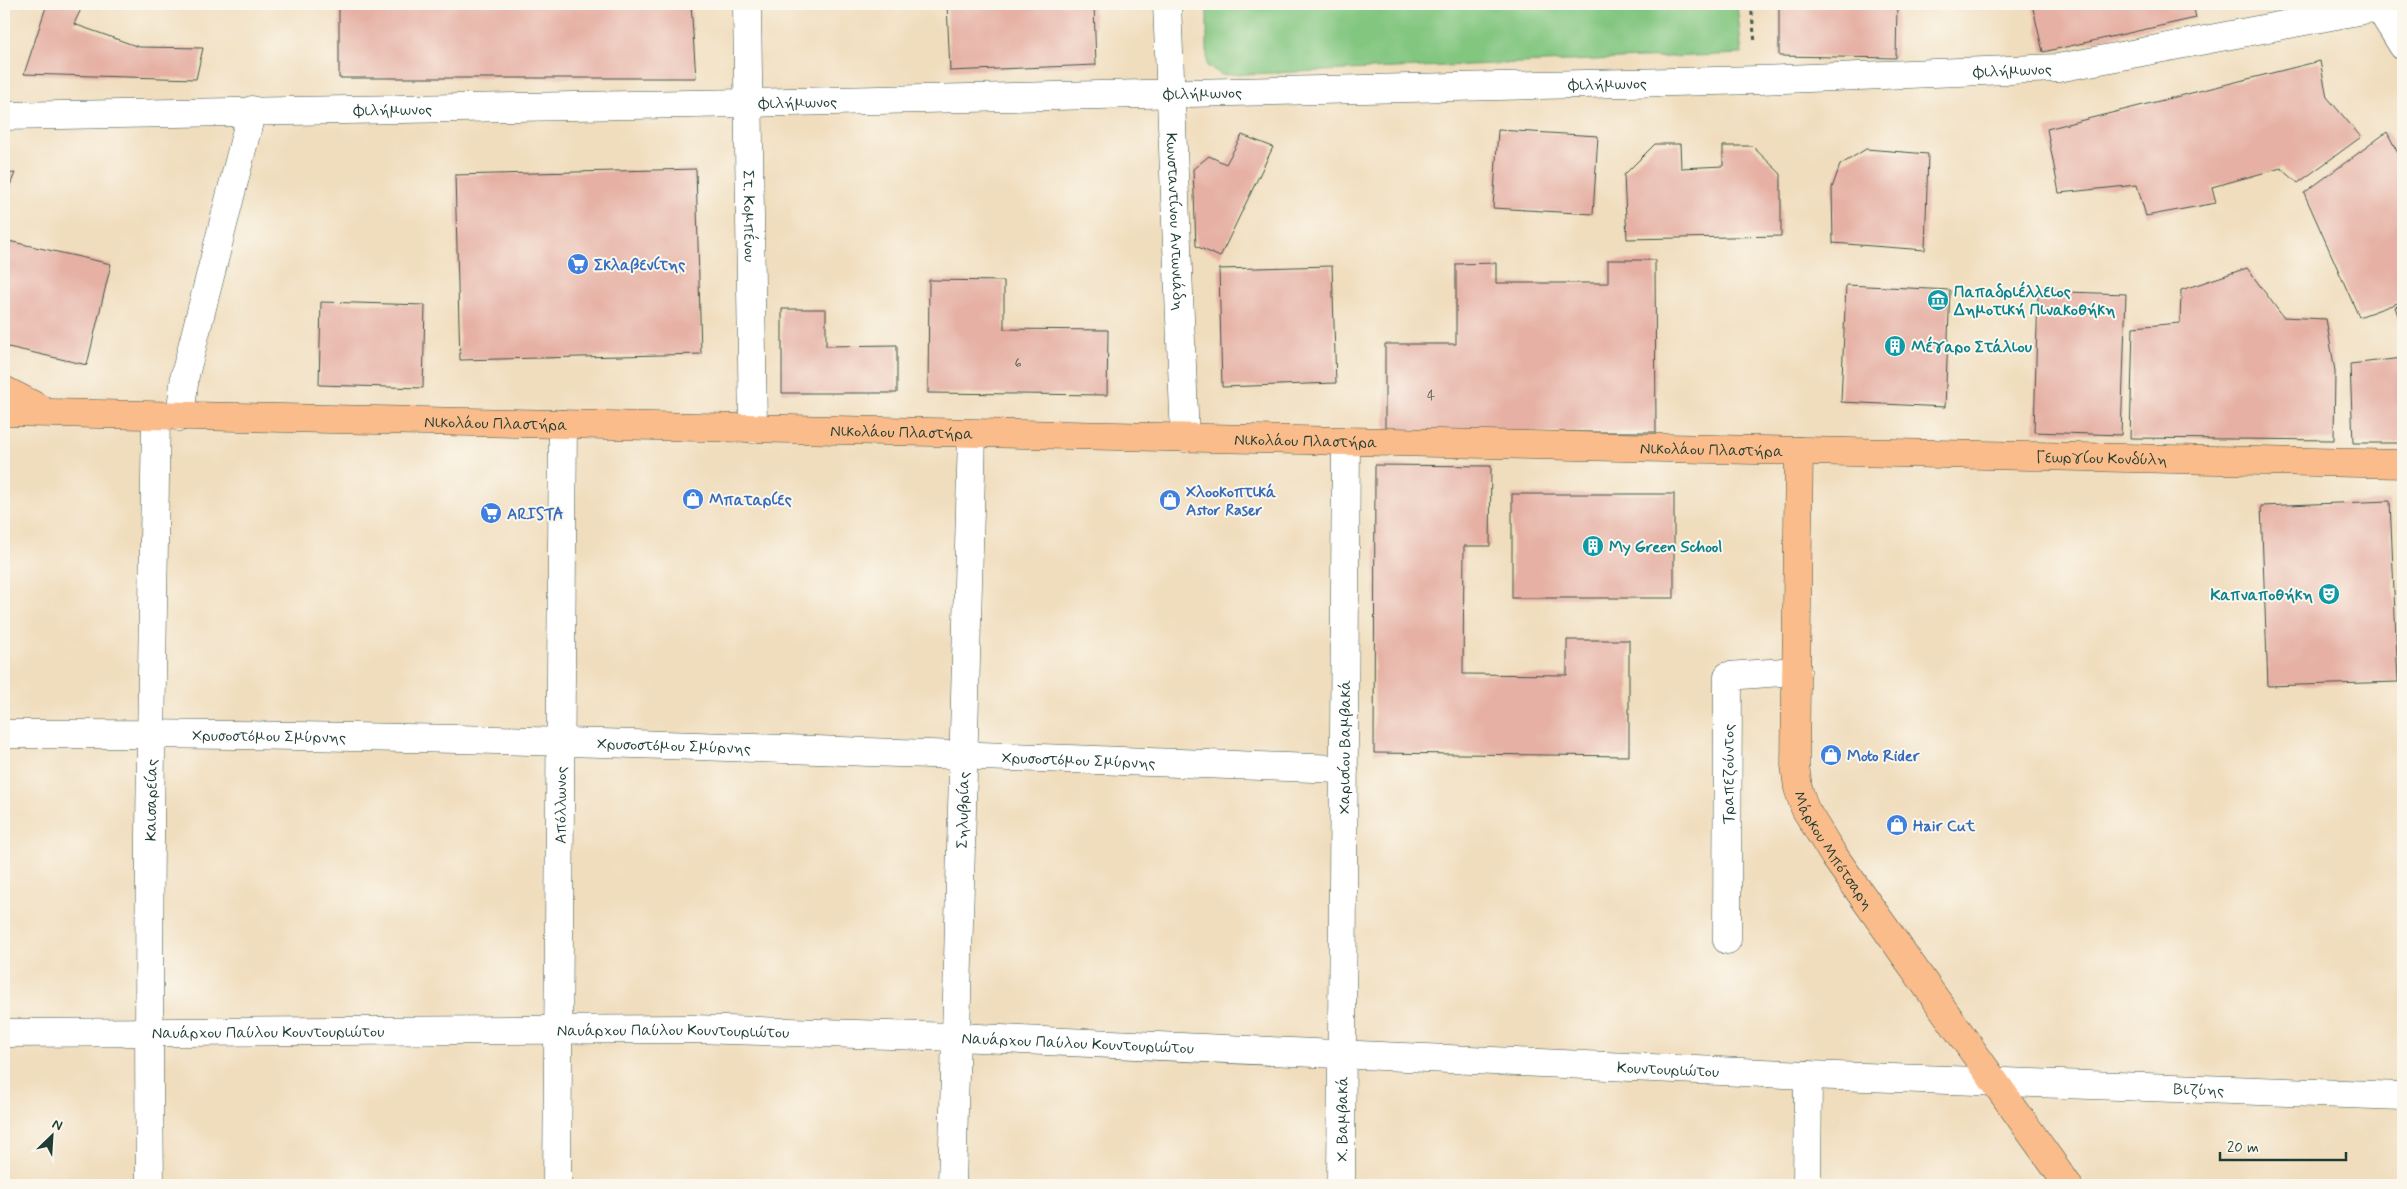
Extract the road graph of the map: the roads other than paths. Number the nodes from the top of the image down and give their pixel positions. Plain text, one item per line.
1 (747, 4) edge
2 (1167, 4) edge
3 (2383, 5) edge
4 (2403, 46) edge
5 (1170, 94) junction
6 (748, 103) junction
7 (252, 110) junction
8 (4, 116) edge
9 (4, 390) edge
10 (4, 412) edge
11 (49, 413) junction
12 (168, 416) junction
13 (563, 424) junction
14 (753, 429) junction
15 (972, 434) junction
16 (1185, 438) junction
17 (1346, 442) junction
18 (1799, 451) junction
19 (2403, 464) edge
20 (1797, 671) junction
21 (151, 733) junction
22 (4, 734) edge
23 (560, 740) junction
24 (963, 756) junction
25 (1344, 770) junction
26 (1727, 940) dead end
27 (558, 1029) junction
28 (148, 1030) junction
29 (4, 1033) edge
30 (956, 1037) junction
31 (1342, 1053) junction
32 (1808, 1075) junction
33 (1994, 1082) junction
34 (2403, 1096) edge
35 (150, 1185) edge
36 (557, 1185) edge
37 (952, 1185) edge
38 (1341, 1185) edge
39 (1806, 1185) edge
40 (2068, 1185) edge

1 - 6 street, Στ. Κομπένου
2 - 5 street, Κωνσταντίνου Αντωνιάδη
3 - 4 street
3 - 5 street, Φιλήμωνος
5 - 6 street, Φιλήμωνος
5 - 16 street, Κωνσταντίνου Αντωνιάδη
6 - 7 street, Φιλήμωνος
6 - 14 street, Στ. Κομπένου
7 - 8 street, Φιλήμωνος
7 - 12 street, Καισαρείας
9 - 11 main road
10 - 11 main road, Νικολάου Πλαστήρα
11 - 12 main road, Νικολάου Πλαστήρα
12 - 13 main road, Νικολάου Πλαστήρα
12 - 21 street, Καισαρείας
13 - 14 main road, Νικολάου Πλαστήρα
13 - 23 street, Απόλλωνος
14 - 15 main road, Νικολάου Πλαστήρα
15 - 16 main road, Νικολάου Πλαστήρα
15 - 24 street, Σηλυβρίας
16 - 17 main road, Νικολάου Πλαστήρα
17 - 18 main road, Νικολάου Πλαστήρα
17 - 25 street, Χαρισίου Βαμβακά
18 - 19 main road, Γεωργίου Κονδύλη
18 - 20 main road, Μάρκου Μπότσαρη
20 - 26 street, Τραπεζούντος
20 - 33 main road, Μάρκου Μπότσαρη
21 - 22 street, Χρυσοστόμου Σμύρνης
21 - 23 street, Χρυσοστόμου Σμύρνης
21 - 28 street, Καισαρείας
23 - 24 street, Χρυσοστόμου Σμύρνης
23 - 27 street, Απόλλωνος
24 - 25 street, Χρυσοστόμου Σμύρνης
24 - 30 street, Σηλυβρίας
25 - 31 street, Χαρισίου Βαμβακά
27 - 28 street, Ναυάρχου Παύλου Κουντουριώτου
27 - 30 street, Ναυάρχου Παύλου Κουντουριώτου
27 - 36 street, Απόλλωνος
28 - 29 street, Ναυάρχου Παύλου Κουντουριώτου
28 - 35 street, Καισαρείας
30 - 31 street, Ναυάρχου Παύλου Κουντουριώτου
30 - 37 street, Σηλυβρίας
31 - 32 street, Κουντουριώτου
31 - 38 street, Χ. Βαμβακά
32 - 33 street, Κουντουριώτου
32 - 39 street
33 - 34 street, Βιζύης
33 - 40 main road, Μάρκου Μπότσαρη

